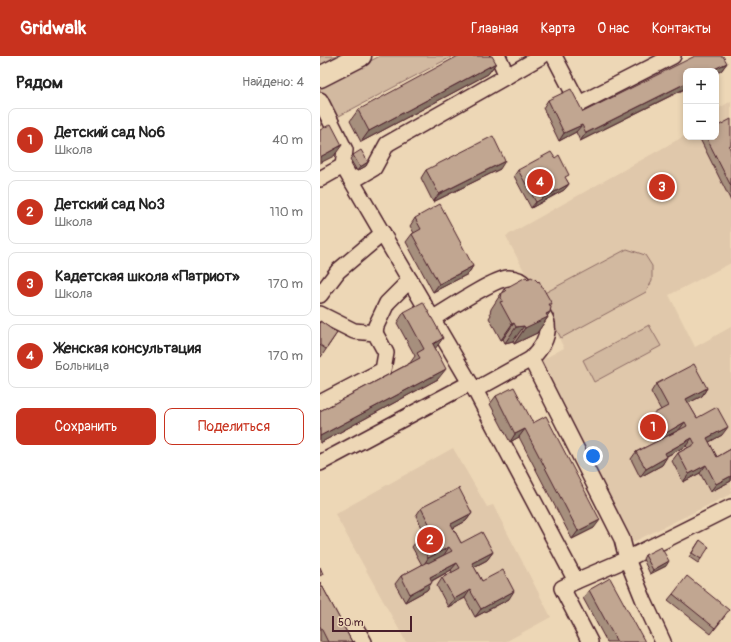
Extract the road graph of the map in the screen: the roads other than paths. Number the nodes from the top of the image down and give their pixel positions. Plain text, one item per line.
1 (361, 56) edge
2 (498, 56) edge
3 (542, 56) edge
4 (554, 56) edge
5 (673, 56) edge
6 (507, 76) junction
7 (320, 77) edge
8 (320, 100) edge
9 (344, 166) junction
10 (320, 179) edge
11 (352, 181) junction
12 (383, 233) junction
13 (410, 280) junction
14 (320, 295) edge
15 (320, 314) edge
16 (432, 319) junction
17 (375, 333) junction
18 (531, 360) junction
19 (472, 387) junction
20 (320, 403) edge
21 (320, 463) edge
22 (731, 507) edge
23 (627, 559) junction
24 (576, 581) junction
25 (341, 640) edge
26 (364, 642) edge
27 (590, 642) edge
28 (663, 642) edge

1 - 7 main road
2 - 6 lane
3 - 6 lane
4 - 5 lane
6 - 11 lane
8 - 9 lane
9 - 10 lane
9 - 11 lane
11 - 12 lane
12 - 13 lane
12 - 14 lane
13 - 16 lane
13 - 17 lane
15 - 17 lane
16 - 18 lane
16 - 19 lane
17 - 20 lane
18 - 19 lane
18 - 23 lane
19 - 21 lane
19 - 24 lane
22 - 23 lane
23 - 24 lane
23 - 28 lane
24 - 27 lane
25 - 26 lane

